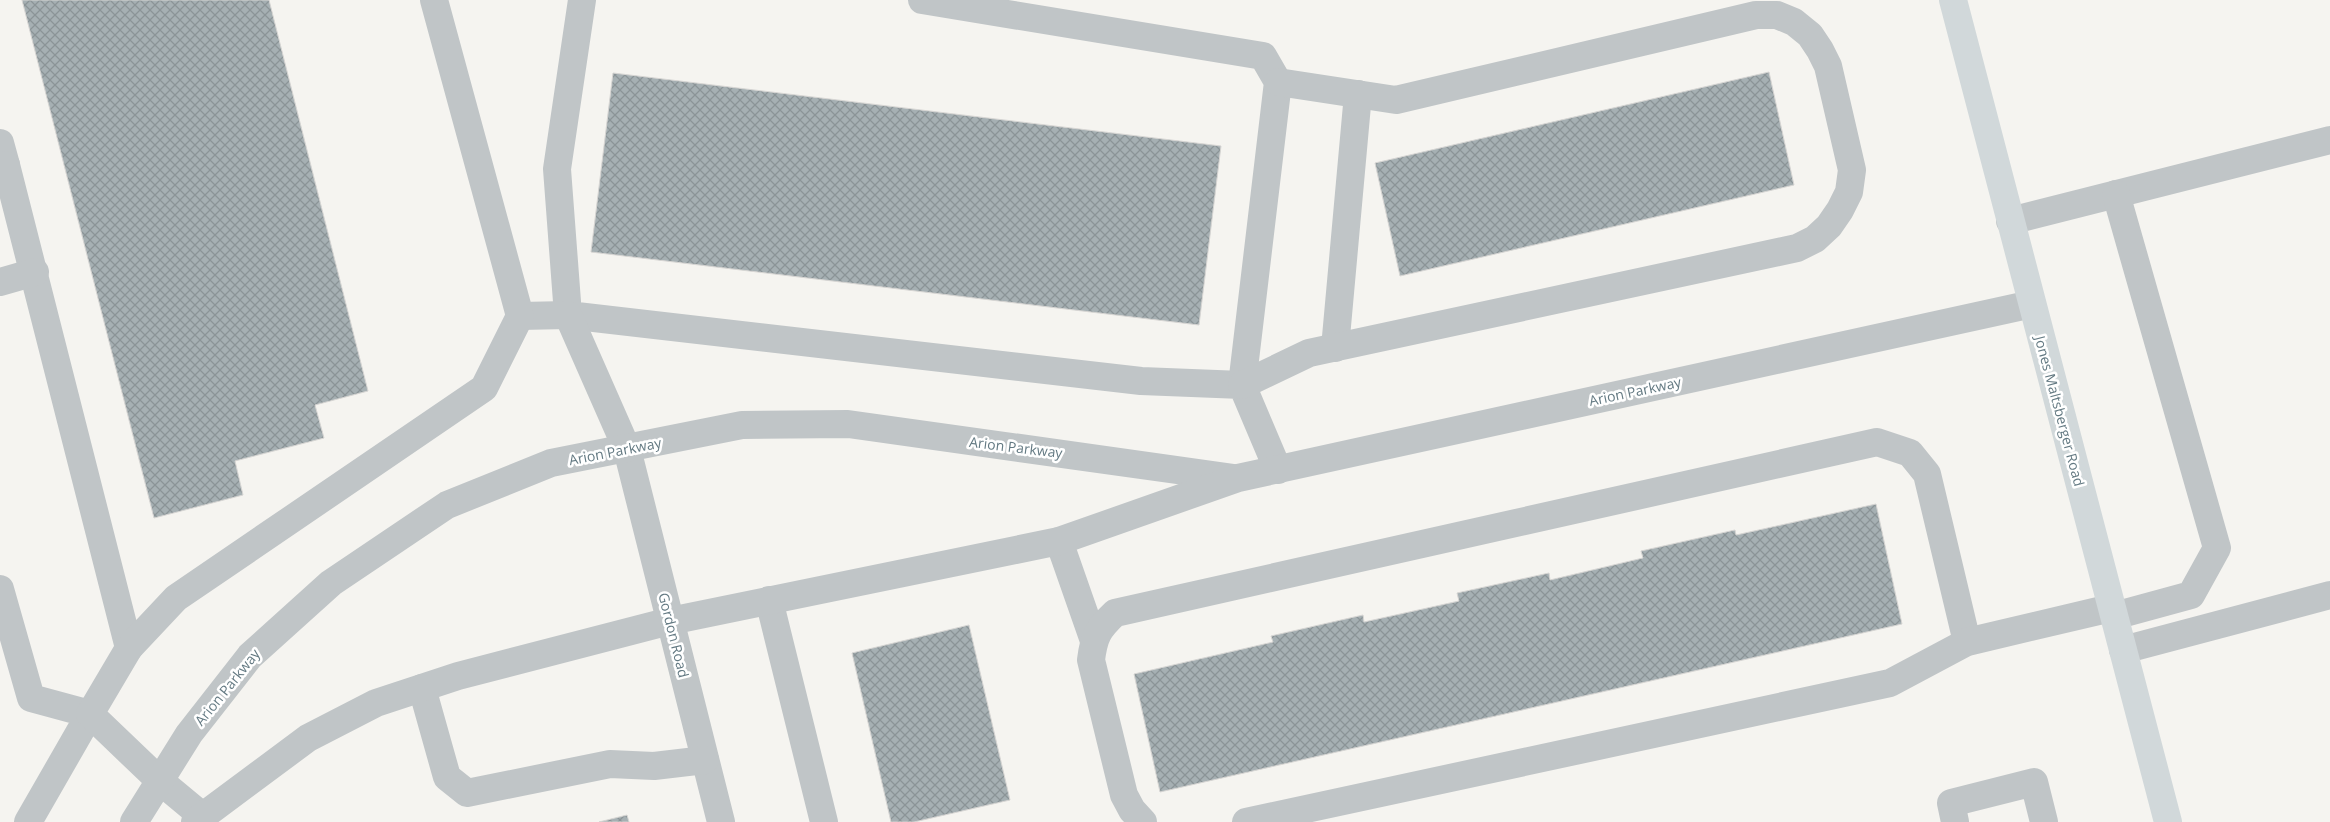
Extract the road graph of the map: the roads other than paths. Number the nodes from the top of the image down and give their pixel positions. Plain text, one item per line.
1 (434, 0) edge
2 (582, 0) edge
3 (922, 0) edge
4 (1953, 0) edge
5 (1278, 82) junction
6 (1358, 94) junction
7 (2330, 140) edge
8 (2, 158) edge
9 (2116, 194) junction
10 (2010, 221) junction
11 (35, 272) junction
12 (0, 282) edge
13 (2032, 304) junction
14 (568, 315) junction
15 (520, 316) junction
16 (1335, 348) junction
17 (1242, 385) junction
18 (627, 449) junction
19 (1278, 470) junction
20 (1238, 478) junction
21 (1059, 541) junction
22 (0, 589) edge
23 (2330, 595) edge
24 (769, 600) junction
25 (2112, 612) junction
26 (670, 621) junction
27 (1094, 641) junction
28 (1966, 642) junction
29 (129, 648) junction
30 (2123, 650) junction
31 (422, 688) junction
32 (90, 714) junction
33 (705, 760) junction
34 (160, 781) junction
35 (198, 819) edge
36 (28, 822) edge
37 (134, 822) edge
38 (720, 822) edge
39 (824, 822) edge
40 (1143, 822) edge
41 (1246, 822) edge
42 (1956, 822) edge
43 (2044, 822) edge
44 (2168, 822) edge

1 - 15 street
2 - 14 street, Gordon Road
3 - 5 street
4 - 10 main road, Jones Maltsberger Road
5 - 6 street
5 - 17 street
6 - 16 street
6 - 16 street
7 - 9 street
8 - 11 street
9 - 10 street
9 - 25 street
10 - 13 main road, Jones Maltsberger Road
11 - 12 street
11 - 29 street
13 - 19 street, Arion Parkway
13 - 25 main road, Jones Maltsberger Road
14 - 15 street
14 - 17 street
14 - 18 street, Gordon Road
15 - 29 street
16 - 17 street
17 - 19 street
18 - 20 street, Arion Parkway
18 - 26 street, Gordon Road
18 - 34 street, Arion Parkway
19 - 20 street, Arion Parkway
20 - 21 street, Arion Parkway
21 - 24 street, Arion Parkway
21 - 27 street
22 - 32 street
23 - 30 street
24 - 26 street, Arion Parkway
24 - 39 street
25 - 28 street
25 - 30 main road, Jones Maltsberger Road
26 - 31 street, Arion Parkway
26 - 33 street, Gordon Road
27 - 28 street
27 - 40 street
28 - 41 street
29 - 32 street
30 - 44 main road, Jones Maltsberger Road
31 - 33 street
31 - 35 street, Arion Parkway
32 - 34 street
32 - 36 street
33 - 38 street, Gordon Road
34 - 35 street
34 - 37 street, Arion Parkway
42 - 43 street

